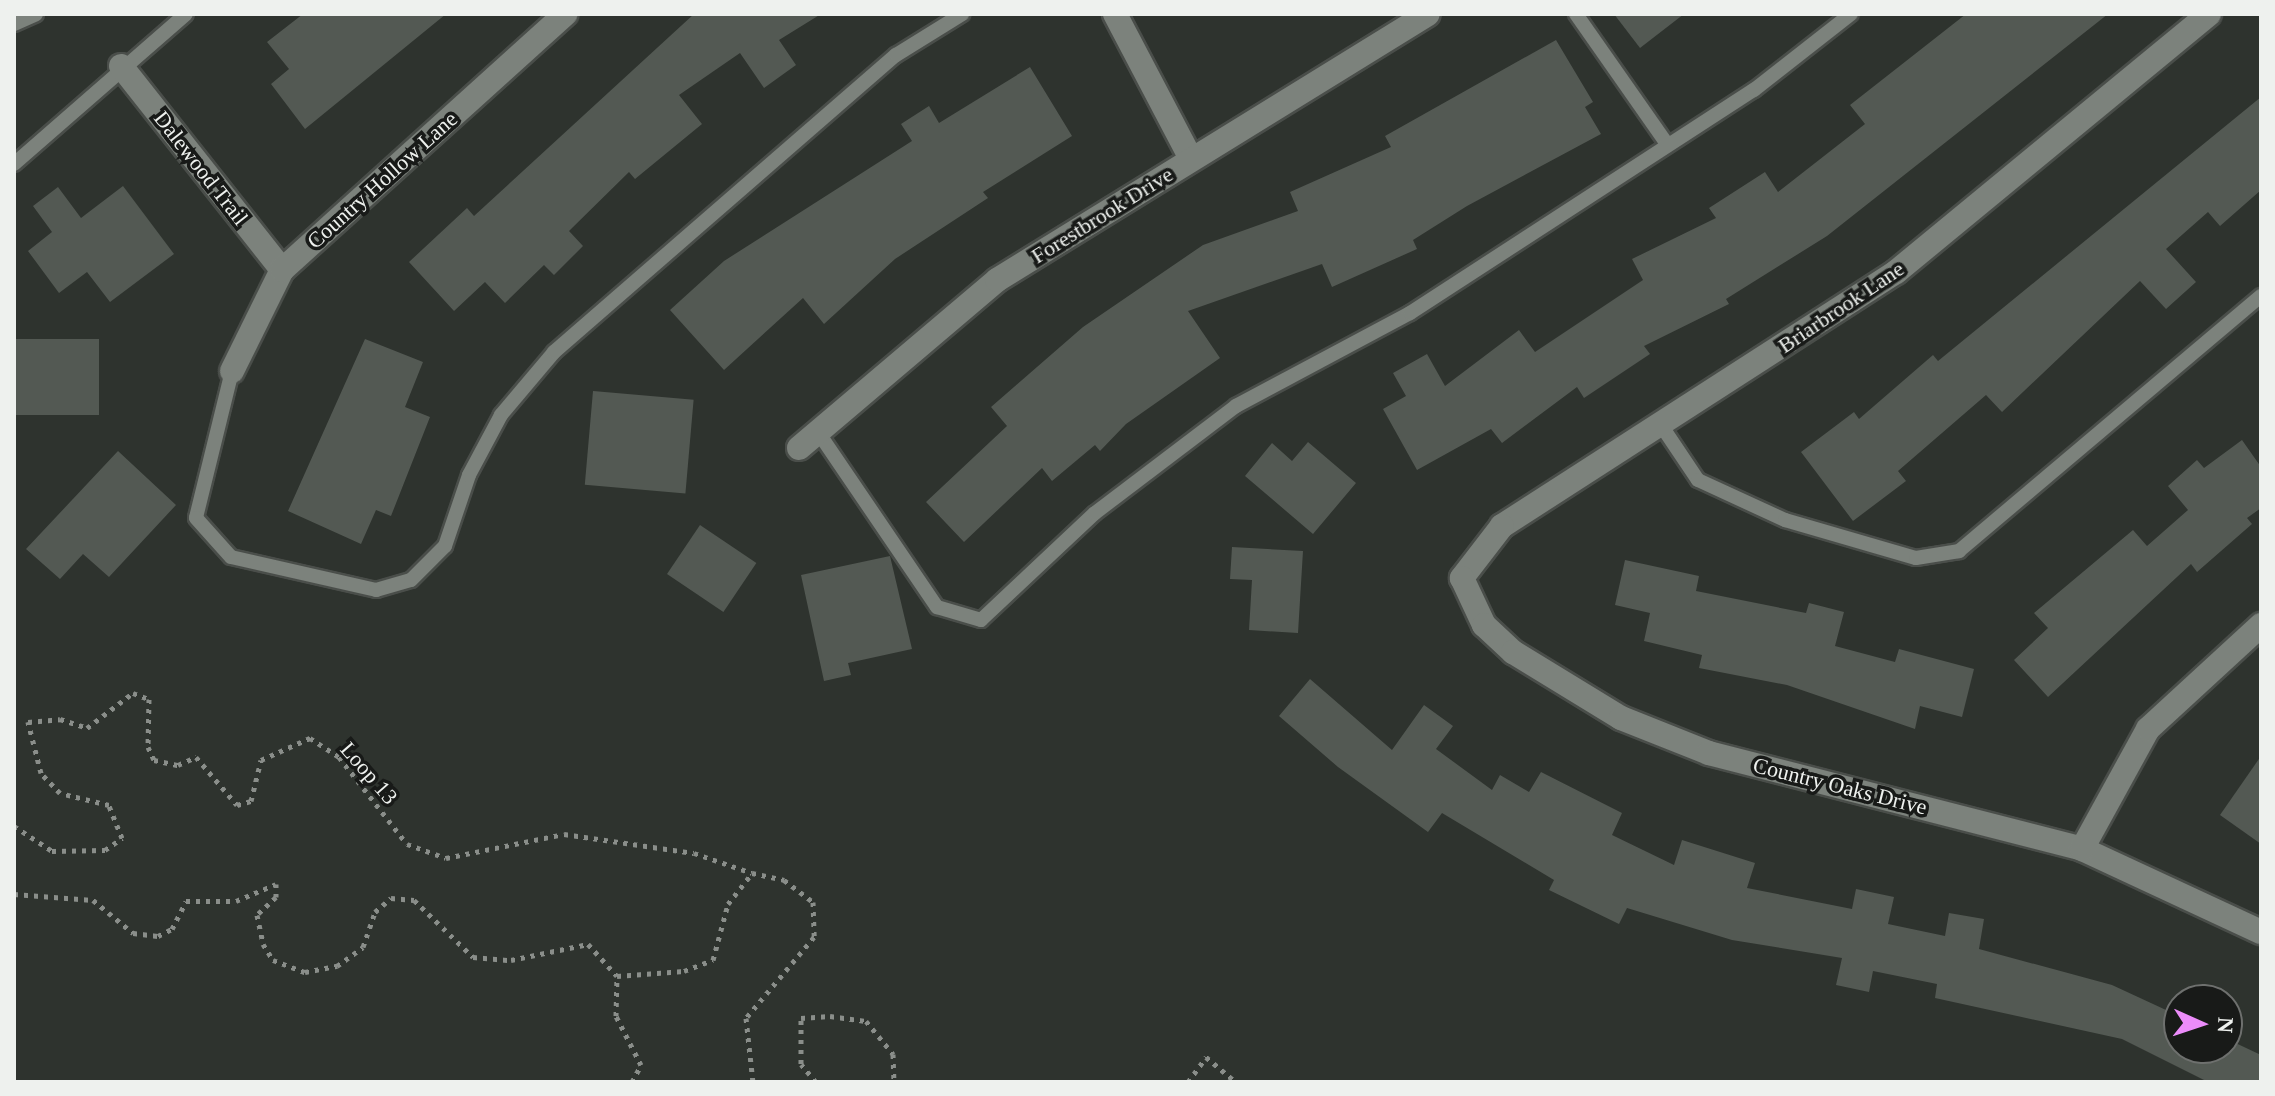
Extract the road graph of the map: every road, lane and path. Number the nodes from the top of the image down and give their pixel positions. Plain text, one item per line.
1 (36, 14) edge
2 (186, 14) edge
3 (565, 14) edge
4 (962, 14) edge
5 (1115, 14) edge
6 (1428, 14) edge
7 (1576, 14) edge
8 (1851, 14) edge
9 (2209, 14) edge
10 (14, 24) edge
11 (121, 66) junction
12 (1667, 144) junction
13 (1191, 159) junction
14 (14, 164) edge
15 (282, 270) junction
16 (2261, 296) edge
17 (232, 371) joint
18 (1661, 425) junction
19 (818, 432) junction
20 (799, 448) dead end
21 (1462, 578) joint
22 (2261, 625) edge
23 (14, 826) edge
24 (2082, 849) junction
25 (752, 873) junction
26 (14, 894) edge
27 (2261, 932) edge
28 (617, 976) junction
29 (632, 1082) edge
30 (753, 1082) edge
31 (816, 1082) edge
32 (894, 1082) edge
33 (1188, 1082) edge
34 (1236, 1082) edge

1 - 10 lane
2 - 11 lane
3 - 15 street, Country Hollow Lane
4 - 17 lane
5 - 13 street
6 - 13 street, Forestbrook Drive
7 - 12 lane
8 - 12 lane
9 - 18 street, Briarbrook Lane
11 - 14 lane
11 - 15 street, Dalewood Trail
12 - 19 lane
13 - 19 street, Forestbrook Drive
15 - 17 street, Country Hollow Lane
16 - 18 lane
18 - 21 street, Briarbrook Lane
19 - 20 street, Forestbrook Drive
21 - 24 street, Country Oaks Drive
22 - 24 street
23 - 25 path, Loop 13
24 - 27 street, Country Oaks Drive
25 - 28 path
25 - 30 path
26 - 28 path
28 - 29 path
31 - 32 path
33 - 34 path

